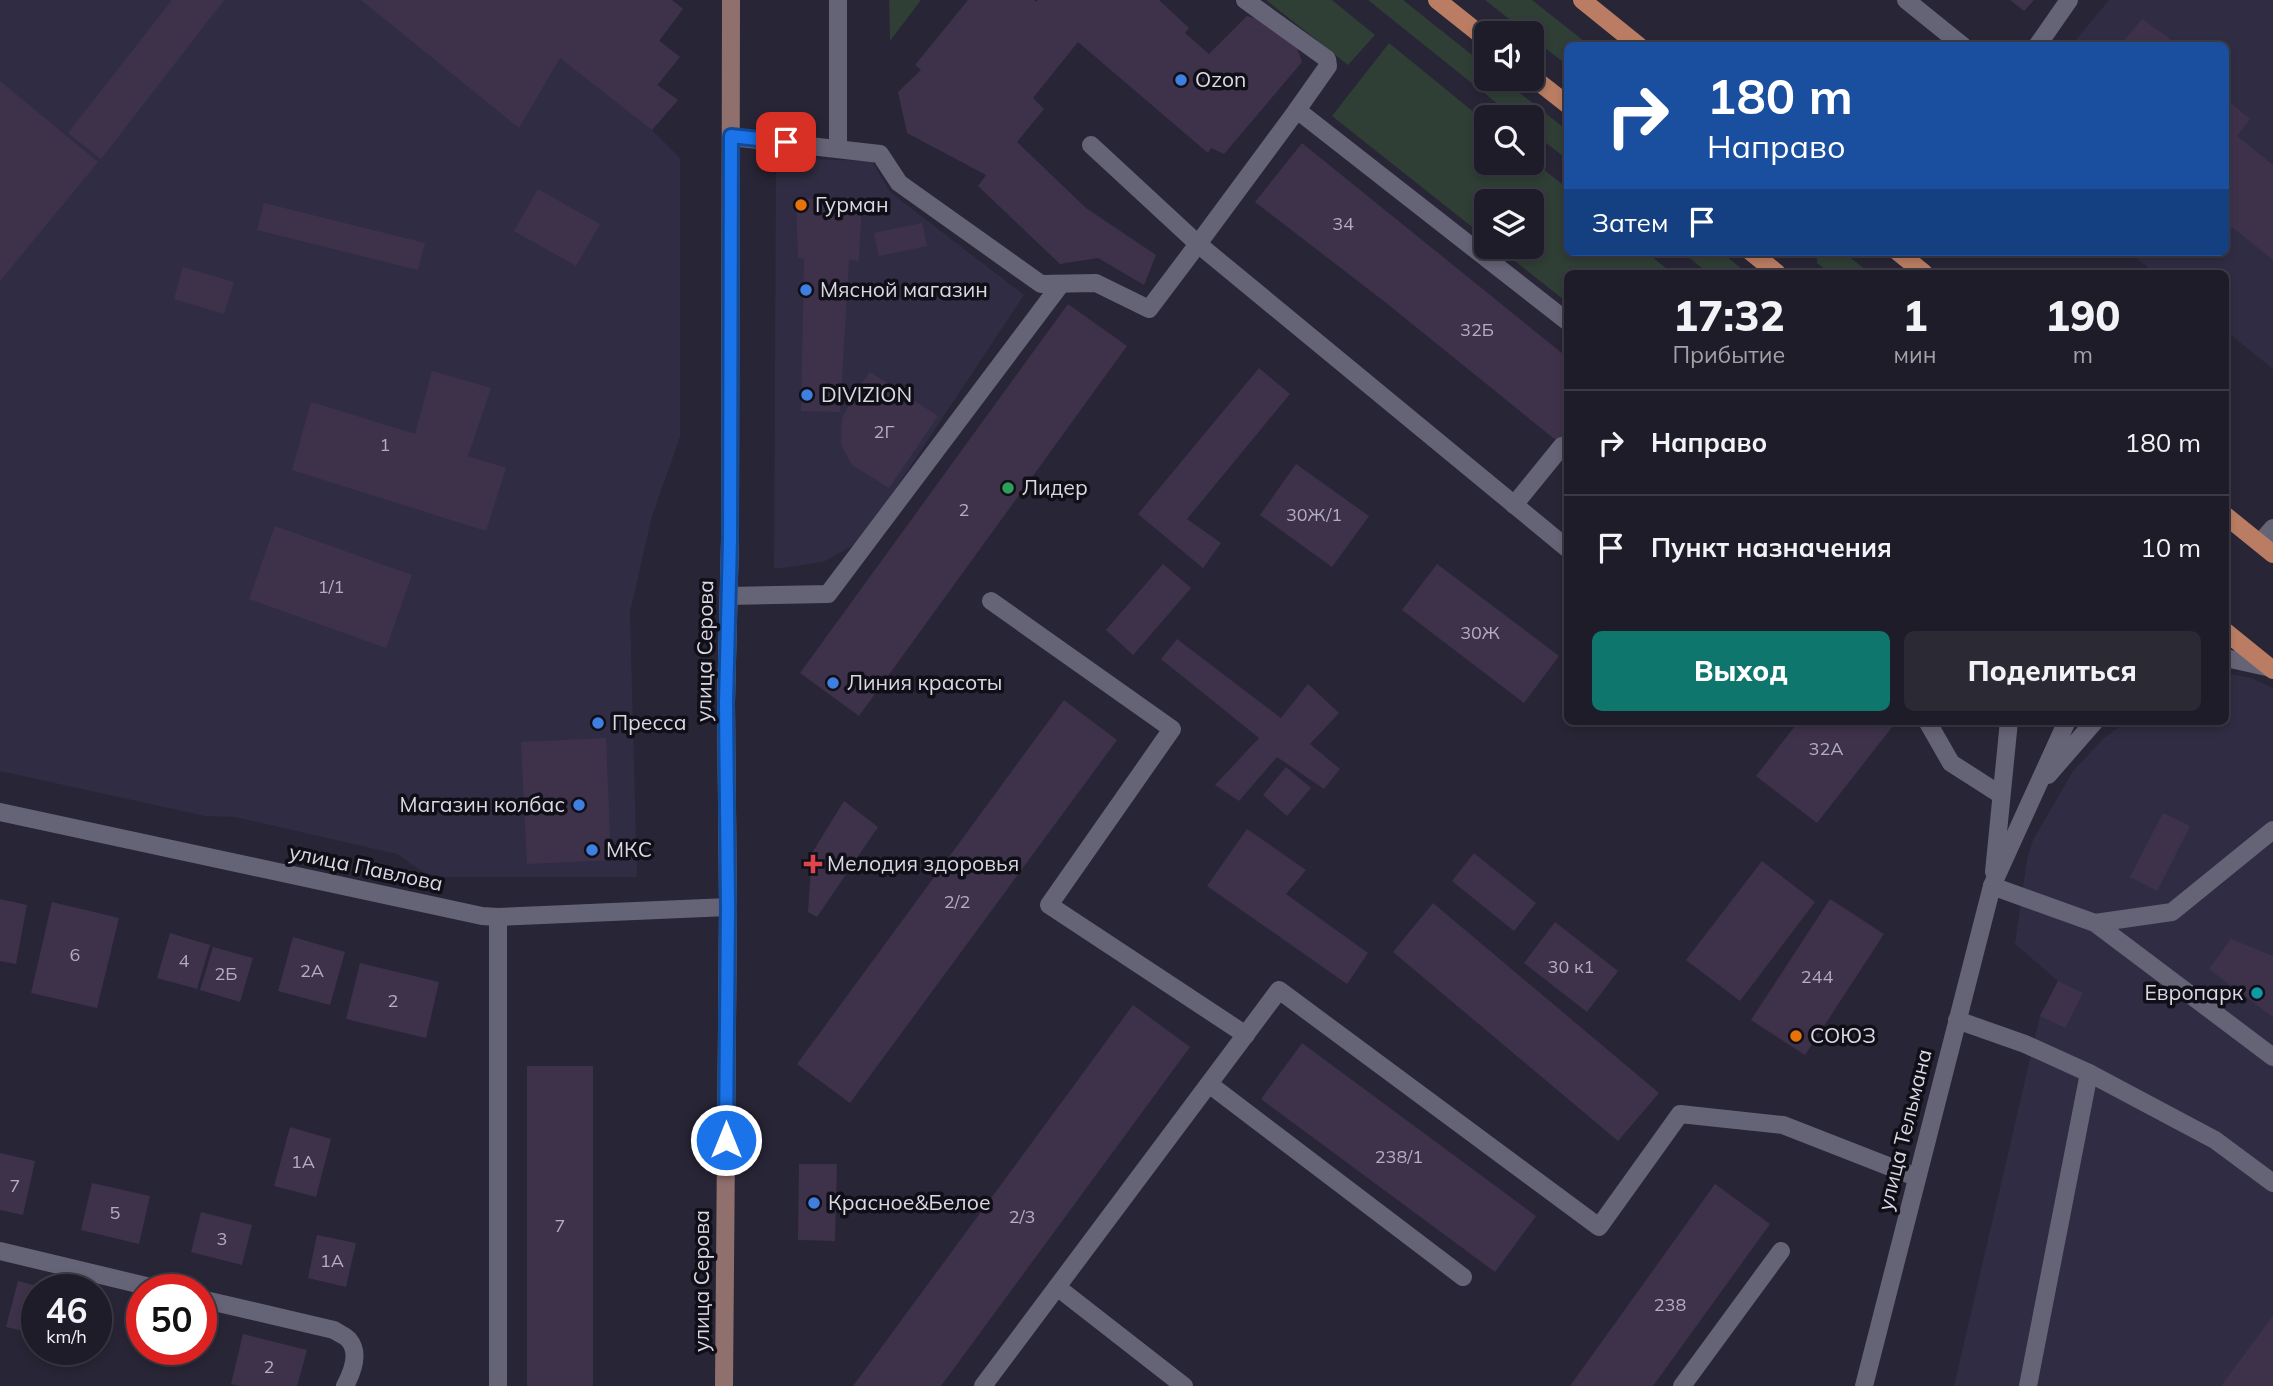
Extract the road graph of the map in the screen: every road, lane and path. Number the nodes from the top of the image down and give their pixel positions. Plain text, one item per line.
1 (732, 0) edge
2 (838, 0) edge
3 (1245, 0) edge
4 (1437, 0) edge
5 (1582, 0) edge
6 (1906, 0) edge
7 (2069, 0) edge
8 (1474, 29) edge
9 (1634, 42) edge
10 (1958, 42) edge
11 (2039, 42) edge
12 (1544, 86) edge
13 (1564, 102) edge
14 (1297, 110) junction
15 (731, 136) junction
16 (1091, 145) dead end
17 (838, 149) junction
18 (1198, 244) junction
19 (1756, 256) edge
20 (1903, 256) edge
21 (1773, 270) edge
22 (1920, 270) edge
23 (1061, 284) junction
24 (1564, 319) edge
25 (1562, 446) dead end
26 (1514, 505) junction
27 (2229, 518) edge
28 (2229, 528) edge
29 (2273, 528) edge
30 (2262, 545) edge
31 (1564, 546) edge
32 (729, 596) junction
33 (990, 601) dead end
34 (2229, 634) edge
35 (2229, 659) edge
36 (2272, 669) edge
37 (1929, 725) edge
38 (2009, 725) edge
39 (2065, 725) edge
40 (2092, 725) edge
41 (2034, 791) junction
42 (2001, 795) junction
43 (0, 812) edge
44 (2273, 830) edge
45 (1992, 886) junction
46 (728, 907) junction
47 (498, 917) junction
48 (2095, 923) junction
49 (1957, 1020) junction
50 (1246, 1035) junction
51 (2273, 1057) edge
52 (2089, 1073) junction
53 (1209, 1084) junction
54 (1916, 1177) junction
55 (2273, 1184) edge
56 (0, 1251) edge
57 (1781, 1251) dead end
58 (1463, 1277) dead end
59 (126, 1281) edge
60 (1056, 1287) junction
61 (217, 1303) edge
62 (345, 1386) edge
63 (498, 1386) edge
64 (724, 1386) edge
65 (982, 1386) edge
66 (1184, 1386) edge
67 (1682, 1386) edge
68 (1864, 1386) edge
69 (2028, 1386) edge

1 - 15 main road, улица Серова
2 - 17 street
3 - 14 street
4 - 8 main road
5 - 9 main road
6 - 10 street
7 - 11 street
12 - 13 main road
14 - 18 street
14 - 24 street
15 - 17 street
15 - 32 main road, улица Серова
16 - 18 street
17 - 23 street
18 - 23 street
18 - 26 street
19 - 21 main road
20 - 22 main road
23 - 32 street
25 - 26 street
26 - 31 street
27 - 30 main road
28 - 30 street
29 - 30 street
32 - 46 main road, улица Серова
33 - 50 street
34 - 36 main road
35 - 36 street
37 - 42 street
38 - 42 street, улица Тельмана
39 - 41 street, улица Тельмана
40 - 41 street, улица Тельмана
41 - 45 street, улица Тельмана
42 - 45 street, улица Тельмана
43 - 47 street, улица Павлова
44 - 48 street
45 - 48 street
45 - 49 street, улица Тельмана
46 - 47 street, улица Павлова
46 - 64 main road, улица Серова
47 - 63 street
48 - 51 street
49 - 52 street
49 - 54 street, улица Тельмана
50 - 53 street
50 - 54 street
52 - 55 street
52 - 69 street
53 - 58 street
53 - 60 street
54 - 68 street, улица Тельмана
56 - 59 street
57 - 67 street
60 - 65 street
60 - 66 street
61 - 62 street

